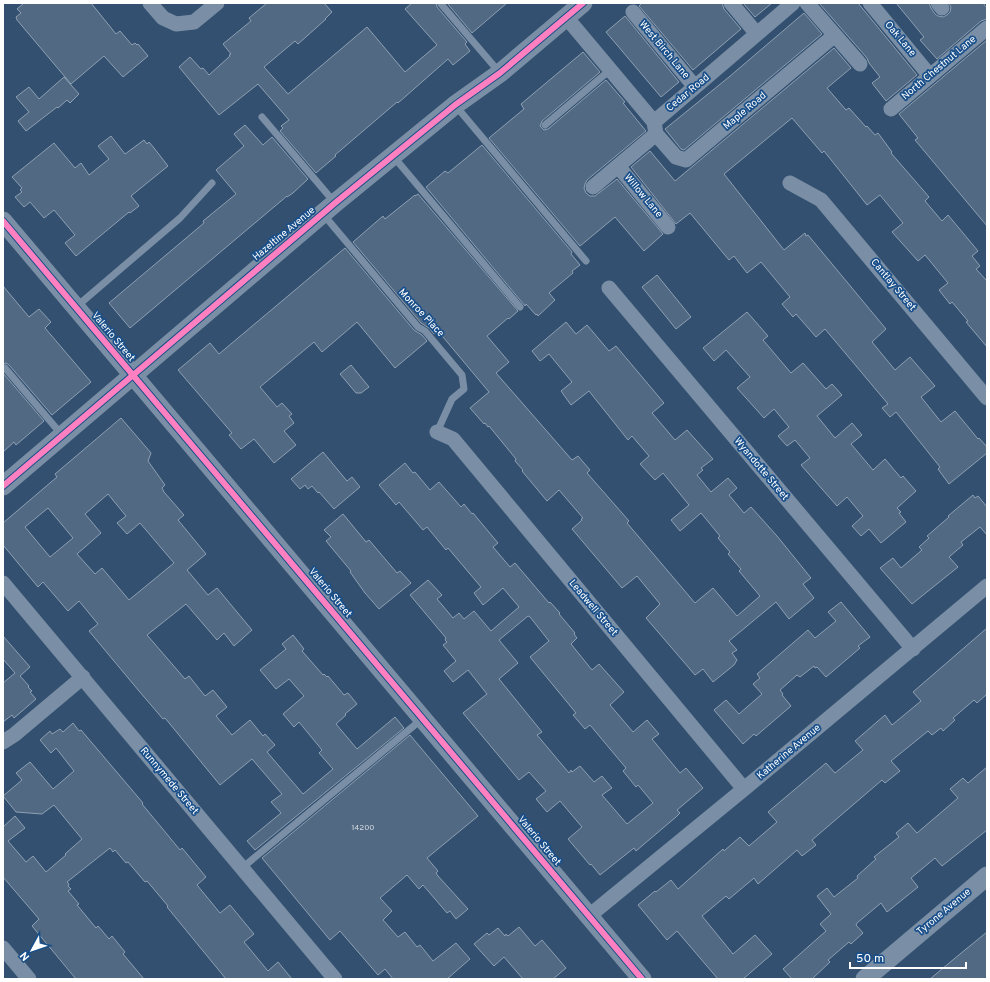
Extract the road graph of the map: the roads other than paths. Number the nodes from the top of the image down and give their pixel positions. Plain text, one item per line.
1 (150, 3) edge
2 (217, 3) edge
3 (583, 3) edge
4 (731, 3) edge
5 (793, 3) edge
6 (807, 3) edge
7 (870, 3) edge
8 (441, 4) edge
9 (633, 12) dead end
10 (566, 17) junction
11 (987, 28) edge
12 (757, 34) junction
13 (835, 35) junction
14 (860, 64) dead end
15 (610, 70) junction
16 (500, 73) junction
17 (930, 76) junction
18 (695, 87) junction
19 (455, 105) junction
20 (891, 109) dead end
21 (262, 117) dead end
22 (544, 125) dead end
23 (655, 128) junction
24 (393, 156) junction
25 (618, 166) junction
26 (212, 183) dead end
27 (790, 183) dead end
28 (593, 187) dead end
29 (329, 208) junction
30 (3, 221) edge
31 (668, 227) dead end
32 (586, 261) dead end
33 (609, 288) dead end
34 (76, 307) junction
35 (520, 307) dead end
36 (5, 368) dead end
37 (132, 376) junction
38 (987, 398) edge
39 (437, 432) joint
40 (62, 435) junction
41 (3, 486) edge
42 (3, 583) edge
43 (987, 586) edge
44 (913, 649) junction
45 (83, 677) junction
46 (423, 718) junction
47 (3, 742) edge
48 (744, 789) junction
49 (242, 868) junction
50 (987, 876) edge
51 (589, 916) junction
52 (3, 948) edge
53 (30, 979) edge
54 (334, 979) edge
55 (642, 979) edge
56 (865, 979) edge

1 - 2 street
3 - 10 street, Hazeltine Avenue
4 - 12 street
5 - 12 street, Cedar Road
6 - 13 street
7 - 17 street, Oak Lane
8 - 16 lane
9 - 18 street, West Birch Lane
10 - 15 street, Maple Road
10 - 16 street, Hazeltine Avenue
11 - 17 street, North Chestnut Lane
12 - 18 street, Cedar Road
13 - 14 street
13 - 23 street, Maple Road
15 - 22 lane
15 - 23 street, Maple Road
16 - 19 street, Hazeltine Avenue
17 - 20 street, North Chestnut Lane
18 - 23 street, Cedar Road
19 - 24 street, Hazeltine Avenue
19 - 32 lane
21 - 29 lane
23 - 25 street, Cedar Road
24 - 29 street, Hazeltine Avenue
24 - 35 lane
25 - 28 street, Cedar Road
25 - 31 street, Willow Lane
26 - 34 lane
27 - 38 street, Cantlay Street
29 - 37 street, Hazeltine Avenue
29 - 39 lane, Monroe Place
30 - 34 street, Valerio Street
33 - 44 street, Wyandotte Street
34 - 37 street, Valerio Street
36 - 40 lane
37 - 40 street, Hazeltine Avenue
37 - 46 street, Valerio Street
39 - 48 street, Leadwell Street
40 - 41 street, Hazeltine Avenue
42 - 45 street, Runnymede Street
43 - 44 street, Katherine Avenue
44 - 48 street, Katherine Avenue
45 - 47 street
45 - 49 street, Runnymede Street
46 - 49 lane
46 - 51 street, Valerio Street
48 - 51 street, Katherine Avenue
49 - 54 street, Runnymede Street
50 - 56 street, Tyrone Avenue
51 - 55 street, Valerio Street
52 - 53 street

